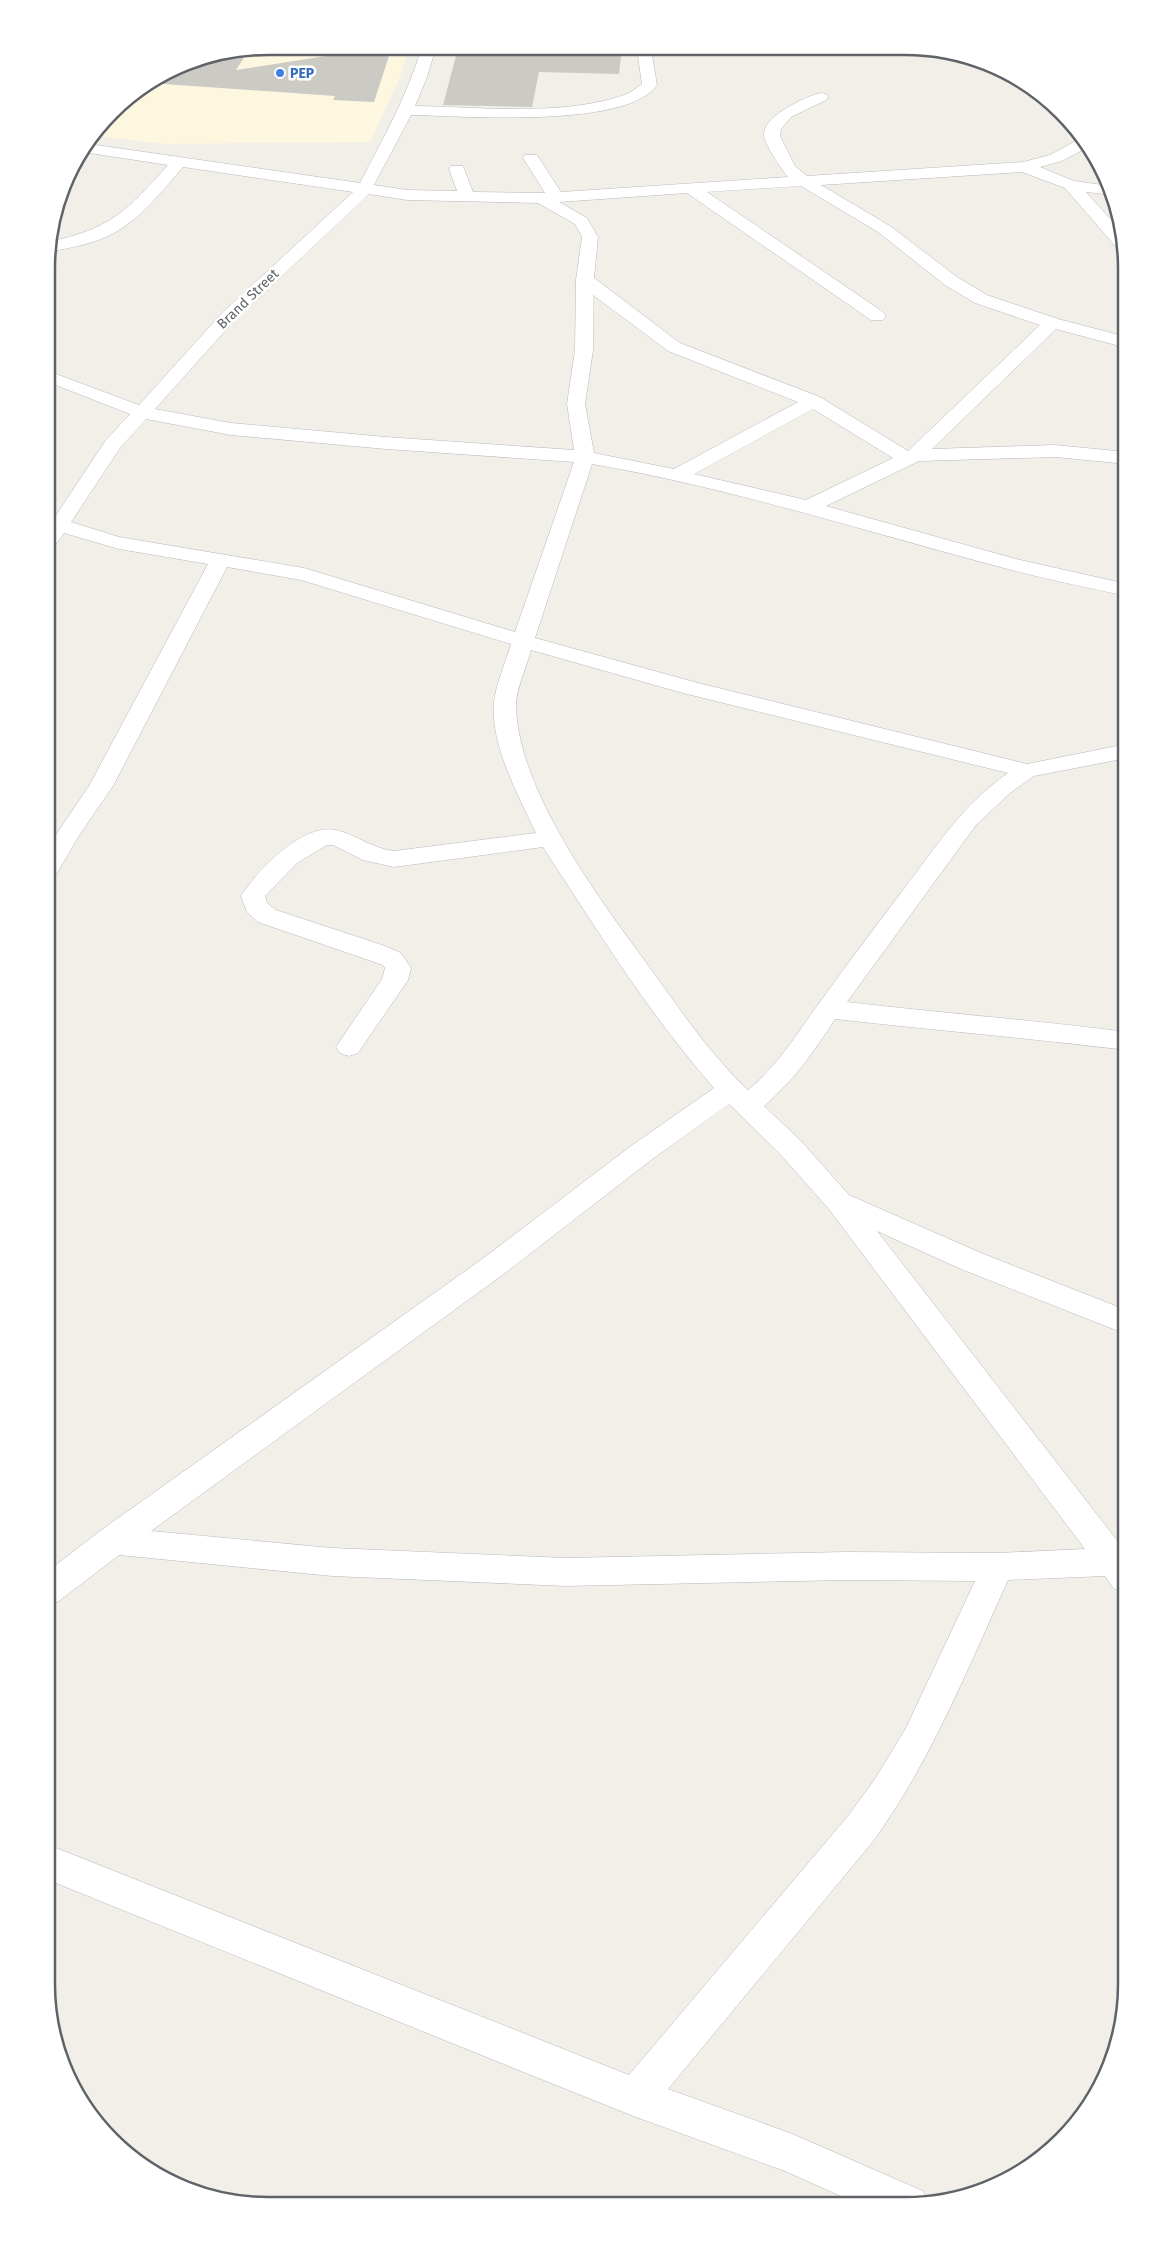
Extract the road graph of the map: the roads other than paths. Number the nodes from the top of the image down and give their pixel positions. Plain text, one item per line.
1 (427, 55) edge
2 (645, 55) edge
3 (821, 97) dead end
4 (406, 110) junction
5 (1079, 145) edge
6 (91, 149) edge
7 (531, 158) dead end
8 (180, 161) junction
9 (1024, 167) junction
10 (457, 169) dead end
11 (802, 181) junction
12 (1071, 185) junction
13 (690, 188) junction
14 (364, 190) junction
15 (1103, 190) edge
16 (467, 196) junction
17 (549, 197) junction
18 (1115, 235) edge
19 (56, 245) edge
20 (585, 280) junction
21 (877, 316) dead end
22 (1052, 322) junction
23 (1118, 340) edge
24 (55, 379) edge
25 (814, 401) junction
26 (141, 412) junction
27 (585, 457) junction
28 (1118, 457) edge
29 (911, 458) junction
30 (677, 475) junction
31 (808, 507) junction
32 (55, 525) edge
33 (55, 530) edge
34 (221, 559) junction
35 (1118, 588) edge
36 (523, 641) junction
37 (1118, 753) edge
38 (1027, 771) junction
39 (550, 839) junction
40 (55, 857) edge
41 (828, 1008) junction
42 (1118, 1041) edge
43 (349, 1047) dead end
44 (739, 1098) junction
45 (838, 1201) junction
46 (1118, 1319) edge
47 (112, 1541) junction
48 (998, 1568) junction
49 (1118, 1568) edge
50 (1118, 1571) edge
51 (55, 1585) edge
52 (55, 1865) edge
53 (636, 2097) junction
54 (891, 2197) edge

1 - 4 street, Brand Street
2 - 4 street
3 - 11 street
4 - 14 street, Brand Street
5 - 9 street
6 - 8 street
7 - 17 street
8 - 14 street
8 - 19 street
9 - 11 street
9 - 12 street
10 - 16 street
11 - 13 street
11 - 22 street
12 - 15 street
12 - 18 street
13 - 17 street
13 - 21 street
14 - 16 street
14 - 26 street, Brand Street
16 - 17 street
17 - 20 street
20 - 25 street
20 - 27 street
22 - 23 street
22 - 29 street
24 - 26 street
25 - 29 street
25 - 30 street
26 - 27 street
26 - 32 street, Brand Street
27 - 30 street
27 - 36 street
28 - 29 street
29 - 31 street
30 - 31 street
31 - 35 street
33 - 34 street
34 - 36 street
34 - 40 street
36 - 38 street
36 - 39 street
37 - 38 street
38 - 41 street
39 - 43 street
39 - 44 street
41 - 42 street
41 - 44 street
44 - 45 street
44 - 47 street
45 - 46 street
45 - 49 street
47 - 48 street
47 - 51 street
48 - 50 street
48 - 53 street
52 - 53 street
53 - 54 street

